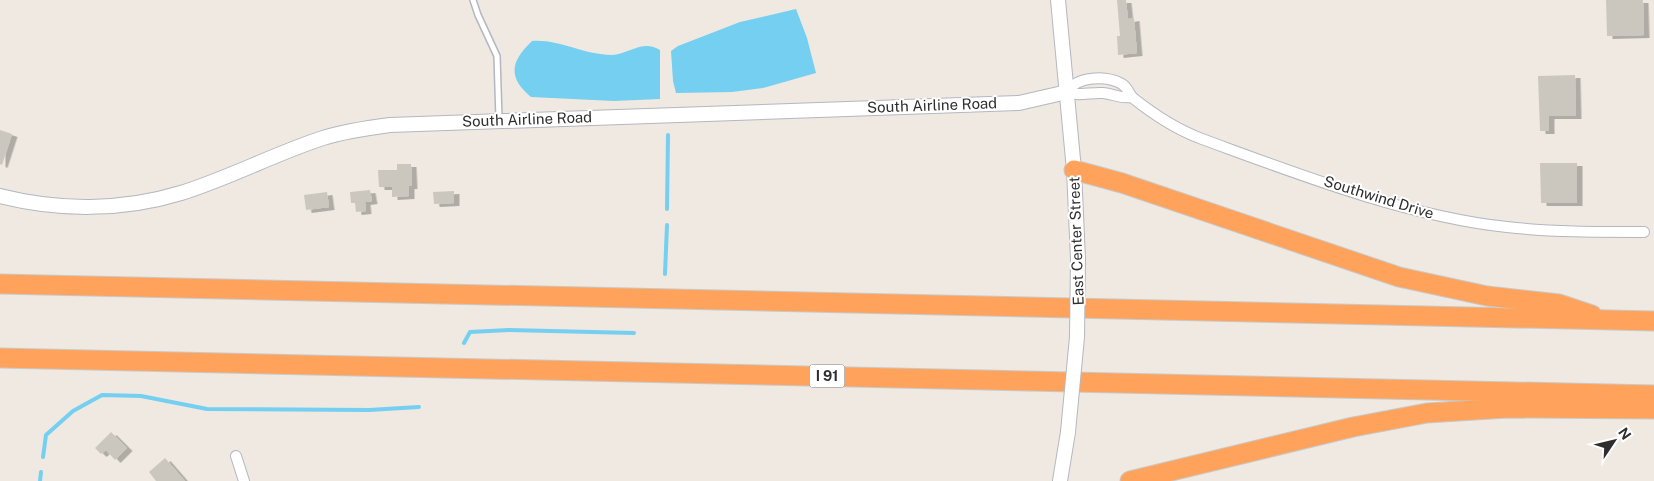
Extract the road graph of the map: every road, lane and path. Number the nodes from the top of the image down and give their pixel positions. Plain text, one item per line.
1 (473, 0) edge
2 (1058, 0) edge
3 (1067, 92) junction
4 (499, 120) junction
5 (1074, 170) junction
6 (0, 196) edge
7 (1644, 232) dead end
8 (0, 284) edge
9 (1607, 320) junction
10 (1654, 321) edge
11 (0, 358) edge
12 (1654, 395) edge
13 (1654, 409) edge
14 (236, 456) dead end
15 (244, 481) edge
16 (1060, 481) edge
17 (1130, 481) edge

1 - 4 lane
2 - 3 main road, East Center Street
3 - 4 main road, South Airline Road
3 - 5 main road, East Center Street
3 - 7 street, Southwind Drive
4 - 6 main road, South Airline Road
5 - 9 highway
5 - 16 main road, East Center Street, bridge
8 - 9 highway
9 - 10 highway
11 - 12 highway, I 91
13 - 17 highway
14 - 15 street

